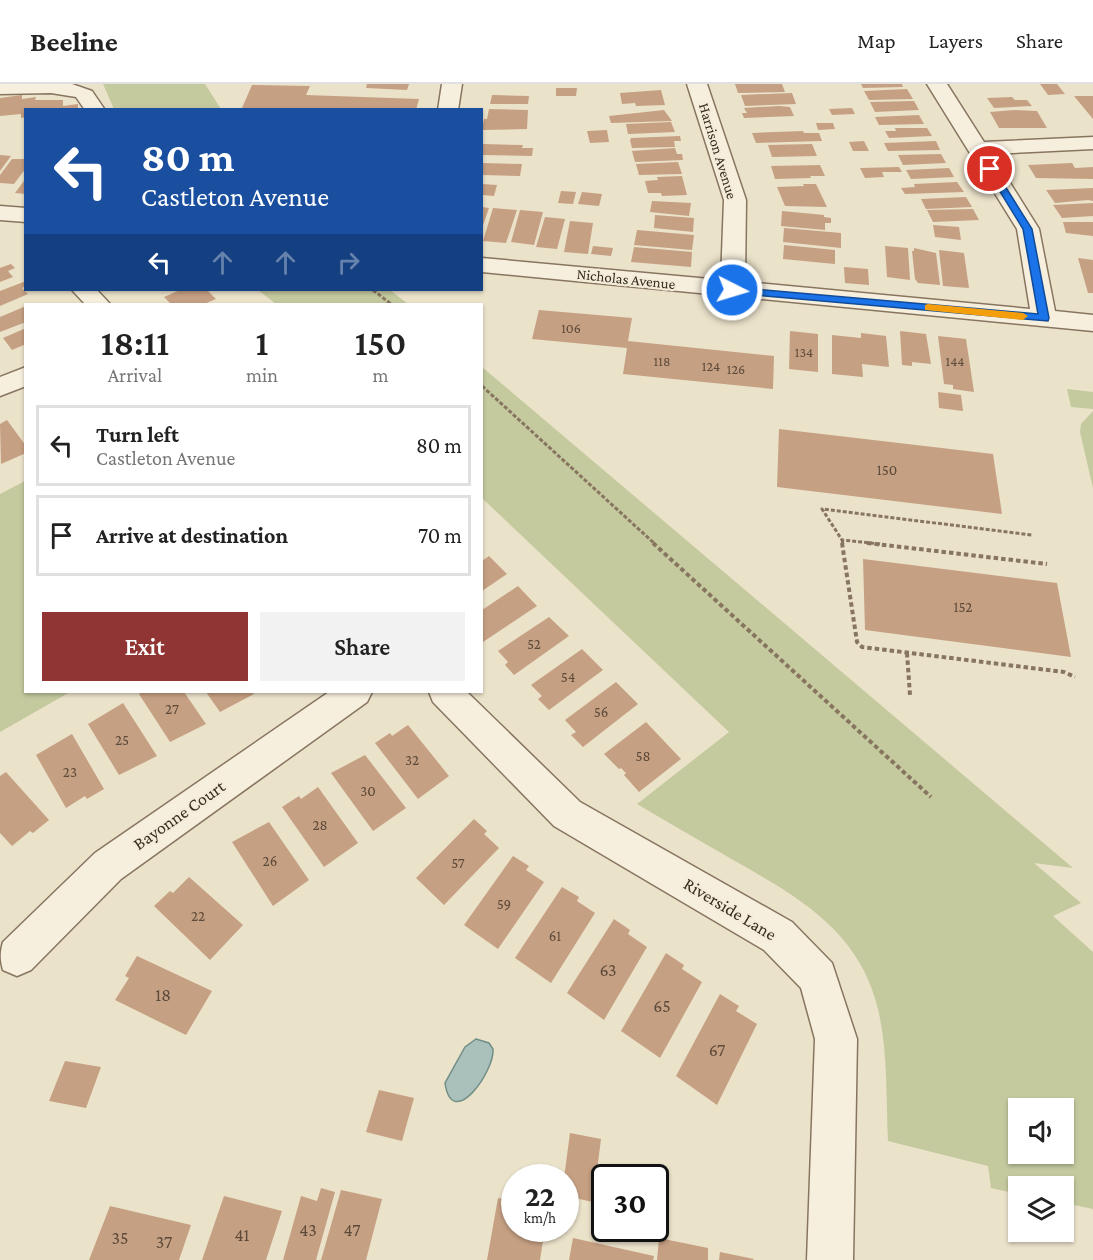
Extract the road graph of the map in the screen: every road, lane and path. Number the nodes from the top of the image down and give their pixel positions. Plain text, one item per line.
1 (452, 84) edge
2 (697, 84) edge
3 (937, 84) edge
4 (0, 88) edge
5 (94, 108) edge
6 (448, 108) edge
7 (1093, 143) edge
8 (977, 149) junction
9 (0, 213) edge
10 (24, 216) edge
11 (483, 265) edge
12 (732, 290) junction
13 (85, 291) edge
14 (374, 291) edge
15 (97, 303) edge
16 (390, 303) edge
17 (1044, 318) junction
18 (1093, 323) edge
19 (24, 377) edge
20 (0, 387) edge
21 (483, 387) edge
22 (1032, 535) dead end
23 (842, 540) junction
24 (1047, 564) dead end
25 (907, 653) junction
26 (1075, 677) dead end
27 (355, 693) edge
28 (446, 693) edge
29 (910, 695) dead end
30 (932, 797) dead end
31 (17, 956) dead end
32 (830, 1260) edge

1 - 6 street
2 - 12 street, Harrison Avenue
3 - 8 street
4 - 5 street
7 - 8 street
8 - 17 street
9 - 10 street
11 - 12 street, Nicholas Avenue
12 - 17 street, Nicholas Avenue
13 - 15 street
14 - 16 path
17 - 18 street, Nicholas Avenue
19 - 20 street
21 - 30 path
22 - 23 path
23 - 24 path
23 - 25 path
25 - 26 path
25 - 29 path
27 - 31 street, Bayonne Court
28 - 32 street, Riverside Lane

